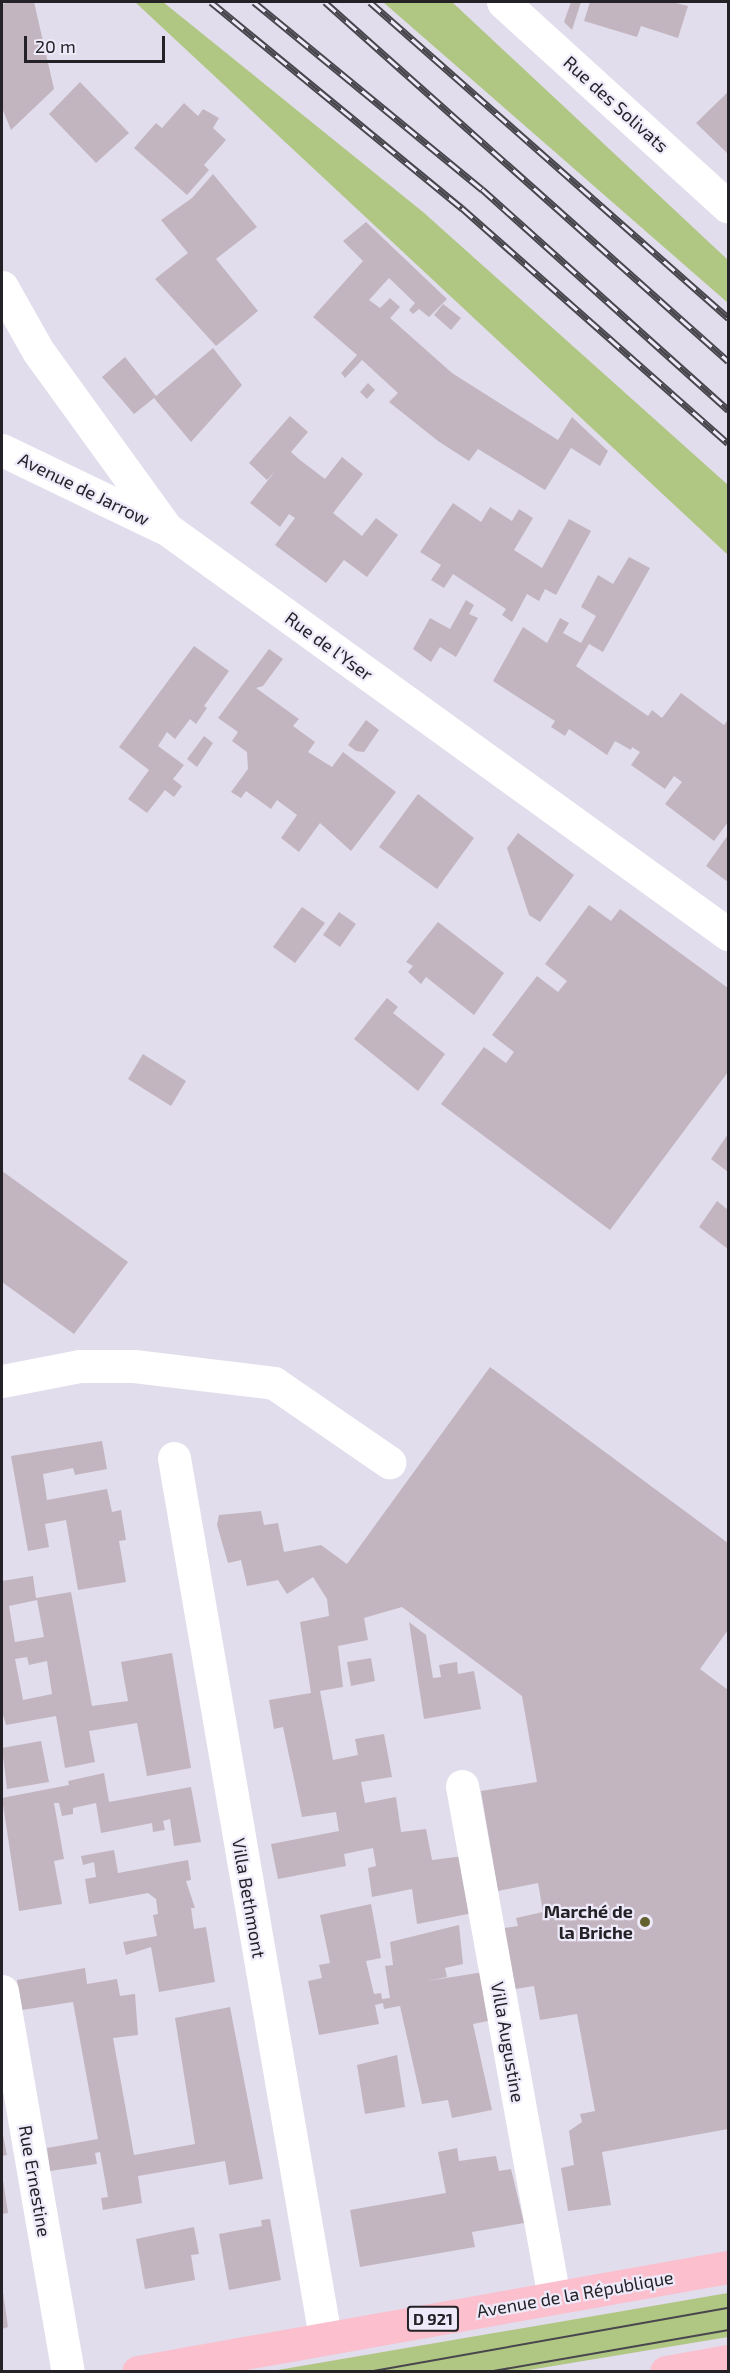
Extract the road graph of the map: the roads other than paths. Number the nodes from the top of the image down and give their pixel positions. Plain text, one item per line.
1 (503, 2) edge
2 (729, 207) edge
3 (2, 287) edge
4 (2, 450) edge
5 (167, 529) junction
6 (729, 934) edge
7 (2, 1381) edge
8 (174, 1458) dead end
9 (389, 1462) dead end
10 (462, 1786) dead end
11 (2, 1991) edge
12 (729, 2267) edge
13 (554, 2298) junction
14 (325, 2337) junction
15 (729, 2361) edge
16 (68, 2372) edge
17 (138, 2372) edge
18 (666, 2372) edge

1 - 2 street, Rue des Solivats
3 - 5 street, Rue de l'Yser
4 - 5 street, Avenue de Jarrow
5 - 6 street, Rue de l'Yser
7 - 9 street
8 - 14 street, Villa Bethmont
10 - 13 street, Villa Augustine
11 - 16 street, Rue Ernestine
12 - 13 main road, Avenue de la République / D 921
13 - 14 main road, Avenue de la République / D 921
14 - 17 main road, Avenue de la République / D 921
15 - 18 main road

